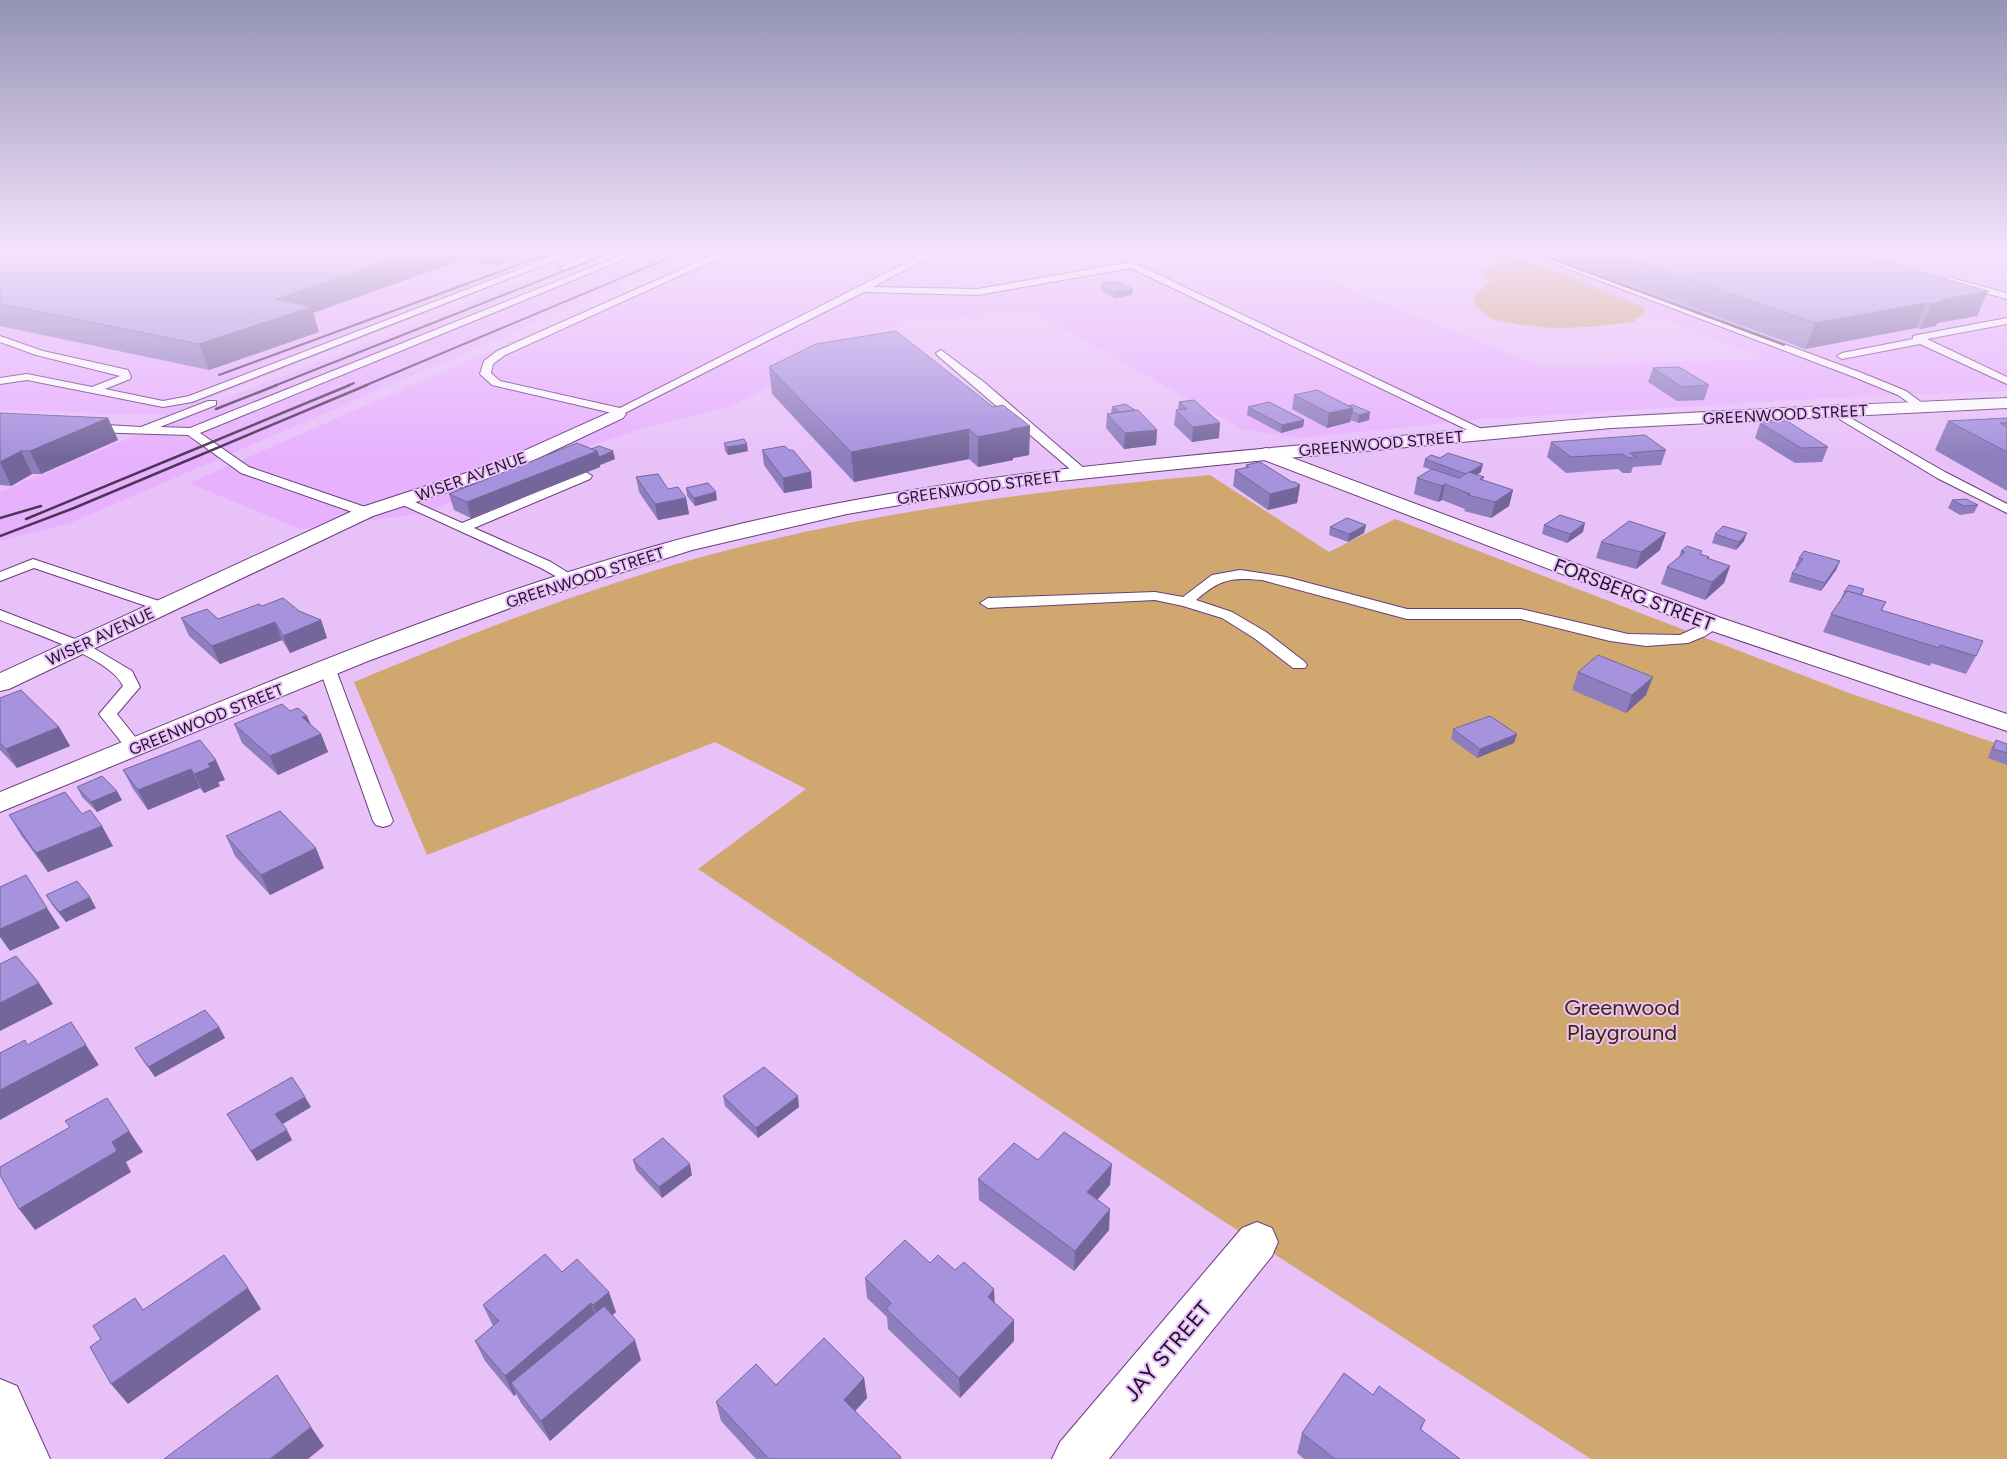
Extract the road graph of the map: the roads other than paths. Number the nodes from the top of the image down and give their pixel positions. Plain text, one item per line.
1 (397, 320) edge
2 (421, 320) edge
3 (469, 320) edge
4 (575, 320) edge
5 (803, 320) edge
6 (1247, 320) edge
7 (1711, 320) edge
8 (2007, 321) edge
9 (0, 339) edge
10 (1923, 340) junction
11 (17, 345) junction
12 (0, 350) edge
13 (940, 353) dead end
14 (1842, 356) dead end
15 (0, 381) edge
16 (2007, 381) edge
17 (93, 390) junction
18 (2007, 403) edge
19 (1923, 408) junction
20 (1835, 412) junction
21 (620, 413) junction
22 (76, 428) edge
23 (143, 430) junction
24 (191, 432) junction
25 (1484, 433) junction
26 (1266, 454) junction
27 (1082, 473) junction
28 (586, 476) dead end
29 (401, 501) junction
30 (2007, 509) edge
31 (366, 512) junction
32 (462, 528) junction
33 (0, 577) edge
34 (570, 580) junction
35 (1186, 602) junction
36 (988, 603) dead end
37 (163, 607) junction
38 (0, 615) edge
39 (1715, 624) junction
40 (79, 646) junction
41 (1299, 666) dead end
42 (328, 670) junction
43 (0, 683) edge
44 (2007, 723) edge
45 (135, 748) junction
46 (0, 803) edge
47 (383, 821) dead end
48 (1257, 1242) dead end
49 (0, 1403) edge
50 (25, 1459) edge
51 (1076, 1459) edge

1 - 17 lane
2 - 23 lane
3 - 24 lane
4 - 21 lane
5 - 21 lane, WISER AVENUE
6 - 25 lane
7 - 19 lane
8 - 10 lane
9 - 11 lane
10 - 14 lane
10 - 16 lane
11 - 12 lane
11 - 17 lane
13 - 27 lane
15 - 17 lane
18 - 19 main road, GREENWOOD STREET
19 - 20 main road, GREENWOOD STREET
20 - 25 main road, GREENWOOD STREET
20 - 30 lane
21 - 29 main road, WISER AVENUE
22 - 23 lane
23 - 24 lane
24 - 31 lane
25 - 26 main road, GREENWOOD STREET
26 - 27 main road, GREENWOOD STREET
26 - 39 main road, FORSBERG STREET
27 - 34 main road, GREENWOOD STREET
28 - 32 lane
29 - 31 main road, WISER AVENUE
29 - 32 lane
31 - 37 main road, WISER AVENUE
32 - 34 lane
33 - 37 lane
34 - 42 main road, GREENWOOD STREET
35 - 36 lane
35 - 39 lane
35 - 41 lane
37 - 40 main road, WISER AVENUE
38 - 40 lane
39 - 44 main road, FORSBERG STREET
40 - 43 main road, WISER AVENUE
40 - 45 lane
42 - 45 main road, GREENWOOD STREET
42 - 47 lane
45 - 46 main road, GREENWOOD STREET
48 - 51 main road, JAY STREET
49 - 50 main road

